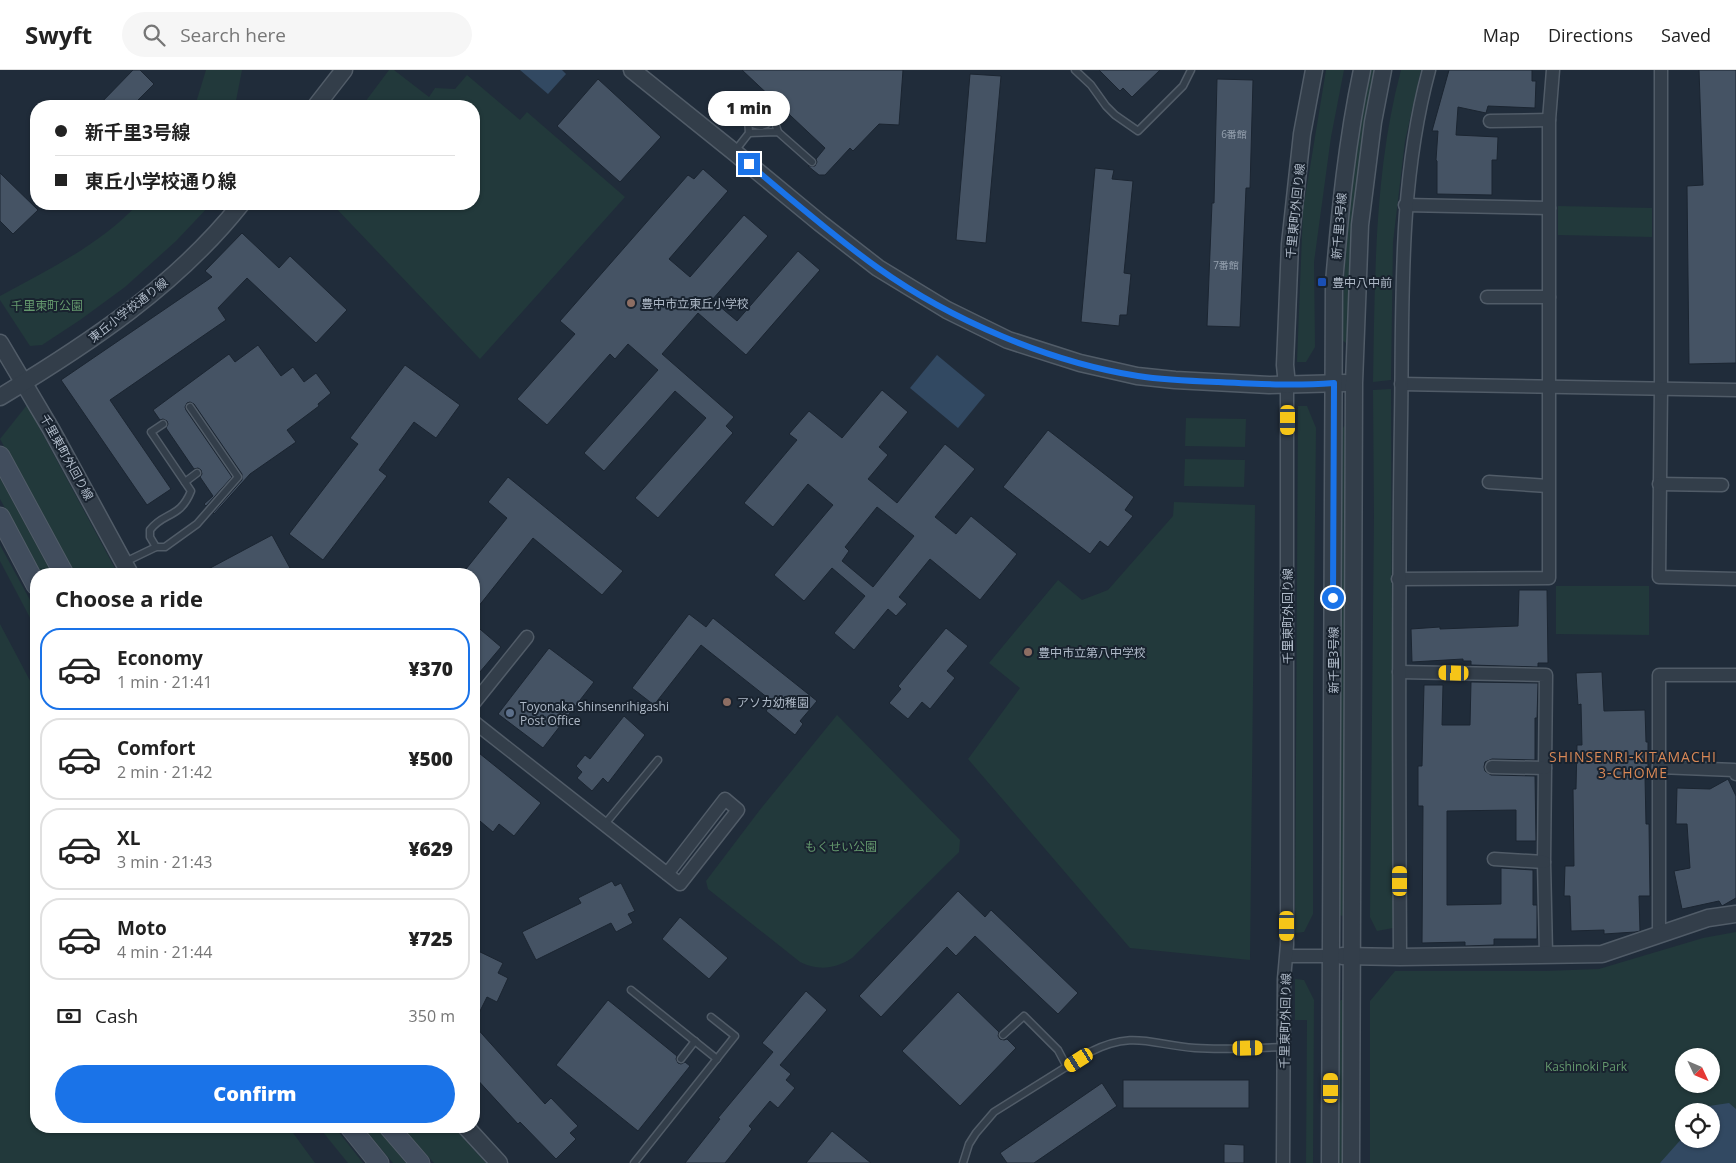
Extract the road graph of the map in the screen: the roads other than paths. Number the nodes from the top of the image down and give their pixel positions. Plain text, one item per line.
1 (344, 70) edge
2 (632, 70) edge
3 (1075, 70) edge
4 (1190, 70) edge
5 (1314, 70) edge
6 (1362, 70) edge
7 (1383, 70) edge
8 (1428, 70) edge
9 (1553, 70) edge
10 (1661, 70) edge
11 (321, 100) edge
12 (771, 112) junction
13 (748, 117) junction
14 (1490, 120) dead end
15 (1549, 120) junction
16 (778, 132) junction
17 (749, 133) junction
18 (734, 152) junction
19 (812, 162) dead end
20 (1406, 206) junction
21 (1549, 208) junction
22 (236, 210) edge
23 (1487, 297) dead end
24 (1549, 297) junction
25 (0, 343) edge
26 (25, 382) junction
27 (1334, 383) junction
28 (1354, 383) junction
29 (1401, 384) junction
30 (1287, 385) junction
31 (1548, 386) junction
32 (1661, 388) junction
33 (1736, 390) edge
34 (0, 397) edge
35 (190, 407) dead end
36 (163, 424) dead end
37 (0, 456) edge
38 (197, 473) dead end
39 (185, 482) junction
40 (1489, 482) dead end
41 (1659, 484) junction
42 (1722, 485) dead end
43 (1548, 486) junction
44 (0, 517) edge
45 (156, 547) junction
46 (61, 568) edge
47 (127, 568) edge
48 (30, 574) edge
49 (1736, 578) edge
50 (1398, 579) junction
51 (527, 637) dead end
52 (1399, 672) junction
53 (1736, 675) edge
54 (480, 696) edge
55 (480, 727) edge
56 (658, 760) dead end
57 (1492, 767) dead end
58 (1659, 767) junction
59 (1545, 768) junction
60 (1736, 774) edge
61 (605, 824) junction
62 (700, 832) junction
63 (713, 842) junction
64 (1494, 859) dead end
65 (1544, 862) junction
66 (667, 874) junction
67 (1736, 914) edge
68 (1659, 934) junction
69 (1546, 954) junction
70 (1287, 956) junction
71 (1331, 956) junction
72 (1353, 956) junction
73 (1400, 957) junction
74 (631, 990) dead end
75 (711, 1017) dead end
76 (1003, 1035) dead end
77 (695, 1041) junction
78 (1284, 1047) junction
79 (681, 1059) dead end
80 (717, 1059) junction
81 (1067, 1067) junction
82 (355, 1133) edge
83 (394, 1133) edge
84 (471, 1133) edge
85 (379, 1163) edge
86 (420, 1163) edge
87 (499, 1163) edge
88 (634, 1163) edge
89 (963, 1163) edge
90 (1283, 1163) edge
91 (1330, 1163) edge
92 (1352, 1163) edge

1 - 11 street
2 - 18 street
3 - 4 lane
5 - 30 street, 千里東町外回り線
6 - 27 street, 新千里3号線
7 - 28 street, 新千里3号線
8 - 20 street
9 - 15 street
10 - 32 street
12 - 13 lane
12 - 13 lane
12 - 16 lane
13 - 17 lane
14 - 15 street
15 - 21 street
16 - 17 lane
16 - 19 lane
17 - 18 lane
18 - 30 street
20 - 21 street
20 - 29 street
21 - 24 street
22 - 26 street, 東丘小学校通り線
23 - 24 street
24 - 31 street
25 - 26 street, 千里東町外回り線
26 - 34 street, 東丘小学校通り線
26 - 47 street, 千里東町外回り線
27 - 28 street
27 - 30 street
27 - 71 street, 新千里3号線
28 - 72 street, 新千里3号線
29 - 31 street
29 - 50 street
30 - 70 street, 千里東町外回り線
31 - 32 street
31 - 43 street
32 - 33 street
32 - 41 street
35 - 45 lane
36 - 39 lane
37 - 46 main road
38 - 39 lane
39 - 45 lane
40 - 43 street
41 - 42 street
41 - 49 street
43 - 50 street
44 - 48 main road
45 - 47 lane
50 - 52 street
51 - 54 street
52 - 59 street
52 - 73 street
53 - 58 street
55 - 61 street
56 - 61 lane
57 - 59 street
58 - 60 street
58 - 68 street
59 - 65 street
61 - 66 street
62 - 63 street
62 - 63 street
62 - 66 street
63 - 66 street
64 - 65 street
65 - 69 street
67 - 68 street
68 - 69 street
69 - 73 street
70 - 71 street
70 - 78 street, 千里東町外回り線
71 - 72 street
71 - 91 street, 新千里3号線
72 - 73 street
72 - 92 street, 新千里3号線
74 - 77 lane
75 - 80 lane
76 - 81 lane
77 - 79 lane
77 - 80 lane
78 - 81 lane
78 - 90 street, 千里東町外回り線
80 - 88 lane
81 - 89 lane
82 - 85 main road
83 - 86 main road
84 - 87 street

